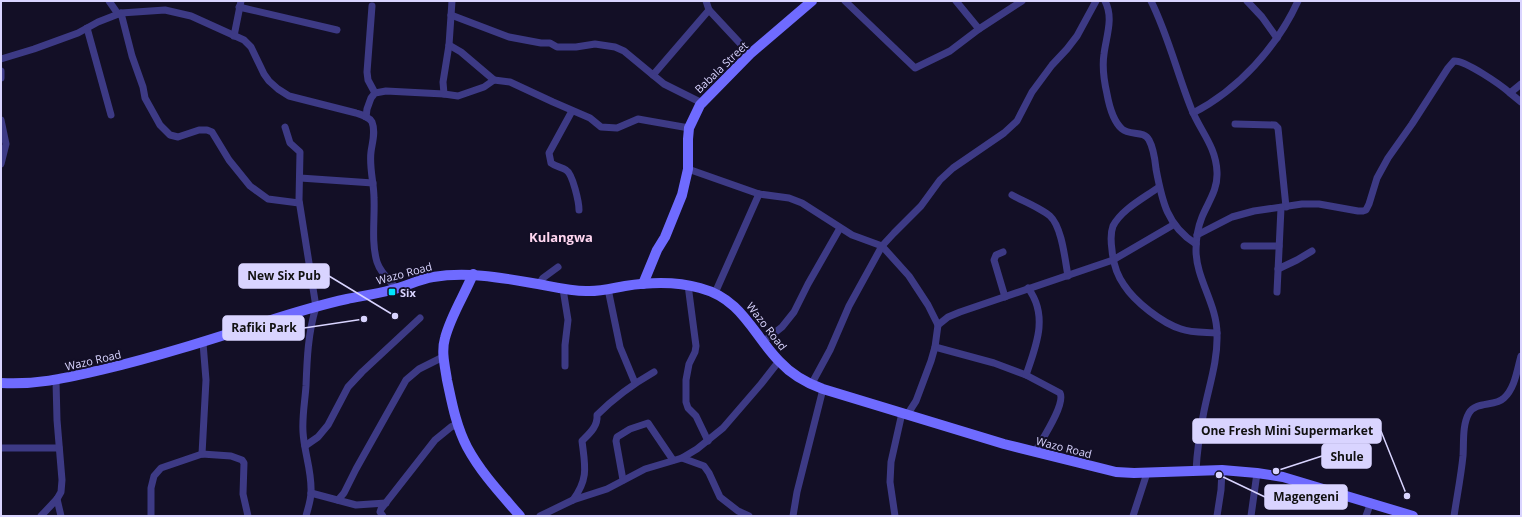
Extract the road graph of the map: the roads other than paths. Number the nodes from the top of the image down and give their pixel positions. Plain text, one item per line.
1 (109, 1) edge
2 (452, 1) edge
3 (706, 1) edge
4 (812, 1) edge
5 (845, 1) edge
6 (956, 1) edge
7 (1022, 1) edge
8 (1096, 1) edge
9 (1105, 1) edge
10 (1151, 1) edge
11 (1247, 1) edge
12 (1298, 1) edge
13 (240, 4) edge
14 (372, 6) dead end
15 (709, 10) junction
16 (119, 13) junction
17 (450, 15) junction
18 (87, 28) junction
19 (979, 29) junction
20 (337, 30) dead end
21 (234, 36) junction
22 (1277, 38) junction
23 (449, 45) junction
24 (750, 54) junction
25 (1, 59) edge
26 (1, 71) edge
27 (653, 75) junction
28 (1, 78) edge
29 (494, 80) junction
30 (1521, 84) edge
31 (375, 93) junction
32 (1510, 93) junction
33 (444, 94) junction
34 (1521, 102) edge
35 (702, 103) junction
36 (572, 111) junction
37 (1193, 113) junction
38 (111, 115) dead end
39 (366, 117) junction
40 (1, 120) edge
41 (1235, 124) dead end
42 (285, 127) dead end
43 (689, 128) junction
44 (1, 164) edge
45 (688, 169) junction
46 (300, 178) junction
47 (373, 183) junction
48 (1159, 187) junction
49 (759, 194) junction
50 (1012, 195) dead end
51 (300, 203) junction
52 (1284, 207) junction
53 (579, 210) dead end
54 (1174, 225) junction
55 (840, 228) junction
56 (1197, 235) junction
57 (1196, 244) junction
58 (882, 246) junction
59 (1244, 246) dead end
60 (1279, 246) junction
61 (1312, 251) dead end
62 (1003, 252) dead end
63 (1113, 260) junction
64 (558, 266) dead end
65 (1278, 269) junction
66 (474, 274) junction
67 (1068, 276) junction
68 (539, 284) junction
69 (643, 284) junction
70 (688, 286) junction
71 (1028, 288) junction
72 (397, 289) junction
73 (563, 289) junction
74 (608, 289) junction
75 (1277, 292) dead end
76 (715, 293) junction
77 (1005, 297) junction
78 (316, 308) junction
79 (420, 318) dead end
80 (938, 325) junction
81 (1217, 333) junction
82 (763, 342) junction
83 (203, 343) junction
84 (935, 347) junction
85 (1521, 356) edge
86 (443, 357) junction
87 (779, 361) junction
88 (565, 366) dead end
89 (654, 372) dead end
90 (1026, 376) junction
91 (56, 381) junction
92 (1, 383) edge
93 (635, 383) junction
94 (812, 385) junction
95 (823, 389) junction
96 (905, 414) junction
97 (457, 424) junction
98 (708, 441) junction
99 (305, 446) junction
100 (1, 448) edge
101 (59, 448) junction
102 (1035, 452) junction
103 (202, 454) junction
104 (682, 458) junction
105 (673, 460) junction
106 (1222, 470) junction
107 (1196, 471) junction
108 (1147, 473) junction
109 (1258, 473) junction
110 (623, 480) junction
111 (311, 493) junction
112 (57, 499) junction
113 (338, 500) junction
114 (573, 500) junction
115 (1371, 502) junction
116 (386, 503) junction
117 (41, 516) edge
118 (61, 516) edge
119 (151, 516) edge
120 (248, 516) edge
121 (306, 516) edge
122 (383, 516) edge
123 (520, 516) edge
124 (540, 516) edge
125 (749, 516) edge
126 (793, 516) edge
127 (895, 516) edge
128 (1133, 516) edge
129 (1217, 516) edge
130 (1251, 516) edge
131 (1366, 516) edge
132 (1413, 516) edge
133 (1454, 516) edge

1 - 16 street
2 - 17 street
3 - 15 street
4 - 24 main road, Babala Street
5 - 19 street
6 - 19 street
7 - 19 street
8 - 58 street
9 - 48 street
10 - 37 street
11 - 22 street
12 - 22 street
13 - 20 street
13 - 21 street
14 - 31 street
15 - 24 street
15 - 27 street
16 - 18 street
16 - 21 street
16 - 51 street
17 - 23 street
17 - 27 street
18 - 25 street
18 - 38 street
21 - 39 street
22 - 37 street
23 - 29 street
23 - 33 street
24 - 35 main road, Babala Street
26 - 28 street
27 - 35 street
29 - 33 street
29 - 36 street
30 - 32 street
31 - 33 street
31 - 39 street
32 - 34 street
32 - 52 street
35 - 43 main road, Babala Street
36 - 43 street
36 - 53 street
37 - 56 street
39 - 47 street
40 - 44 street
41 - 52 street
42 - 46 street
43 - 45 main road, Babala Street
45 - 49 street
45 - 69 main road, Babala Street
46 - 47 street
46 - 51 street
47 - 72 street
48 - 54 street
48 - 63 street
49 - 55 street
49 - 76 street
50 - 67 street
51 - 78 street
52 - 56 street
52 - 60 street
54 - 57 street
54 - 63 street
55 - 58 street
55 - 82 street
56 - 57 street
57 - 81 street
58 - 80 street
58 - 94 street
59 - 60 street
60 - 65 street
61 - 65 street
62 - 77 street
63 - 67 street
63 - 81 street
64 - 68 street
65 - 75 street
66 - 68 main road, Wazo Road
66 - 72 main road, Wazo Road
66 - 86 main road
67 - 71 street
68 - 73 main road, Wazo Road
69 - 70 main road, Wazo Road
69 - 74 main road, Wazo Road
70 - 76 main road, Wazo Road
70 - 98 street
71 - 77 street
71 - 90 street
72 - 78 main road, Wazo Road
73 - 74 main road, Wazo Road
73 - 88 street
74 - 93 street
76 - 82 main road, Wazo Road
77 - 80 street
78 - 83 main road, Wazo Road
78 - 99 street
79 - 99 street
80 - 84 street
81 - 107 street
82 - 87 main road, Wazo Road
83 - 91 main road, Wazo Road
83 - 103 street
84 - 90 street
84 - 96 street
85 - 133 street
86 - 97 main road
86 - 113 street
87 - 94 main road, Wazo Road
87 - 98 street
89 - 93 street
90 - 102 street
91 - 92 main road, Wazo Road
91 - 101 street
93 - 114 street
94 - 95 main road, Wazo Road
95 - 96 main road, Wazo Road
95 - 126 street
96 - 102 main road, Wazo Road
96 - 127 street
97 - 116 street
97 - 123 main road
98 - 104 street
99 - 111 street
100 - 101 street
101 - 112 street
102 - 108 main road, Wazo Road
103 - 119 street
103 - 120 street
104 - 105 street
104 - 125 street
105 - 110 street
105 - 110 street
106 - 107 main road, Wazo Road
106 - 109 main road, Wazo Road
106 - 129 street
107 - 108 main road, Wazo Road
108 - 128 street
109 - 115 main road, Wazo Road
109 - 130 street
110 - 114 street
111 - 113 street
111 - 121 street
112 - 117 street
112 - 118 street
113 - 116 street
114 - 124 street
115 - 131 street
115 - 132 main road, Wazo Road
116 - 122 street

